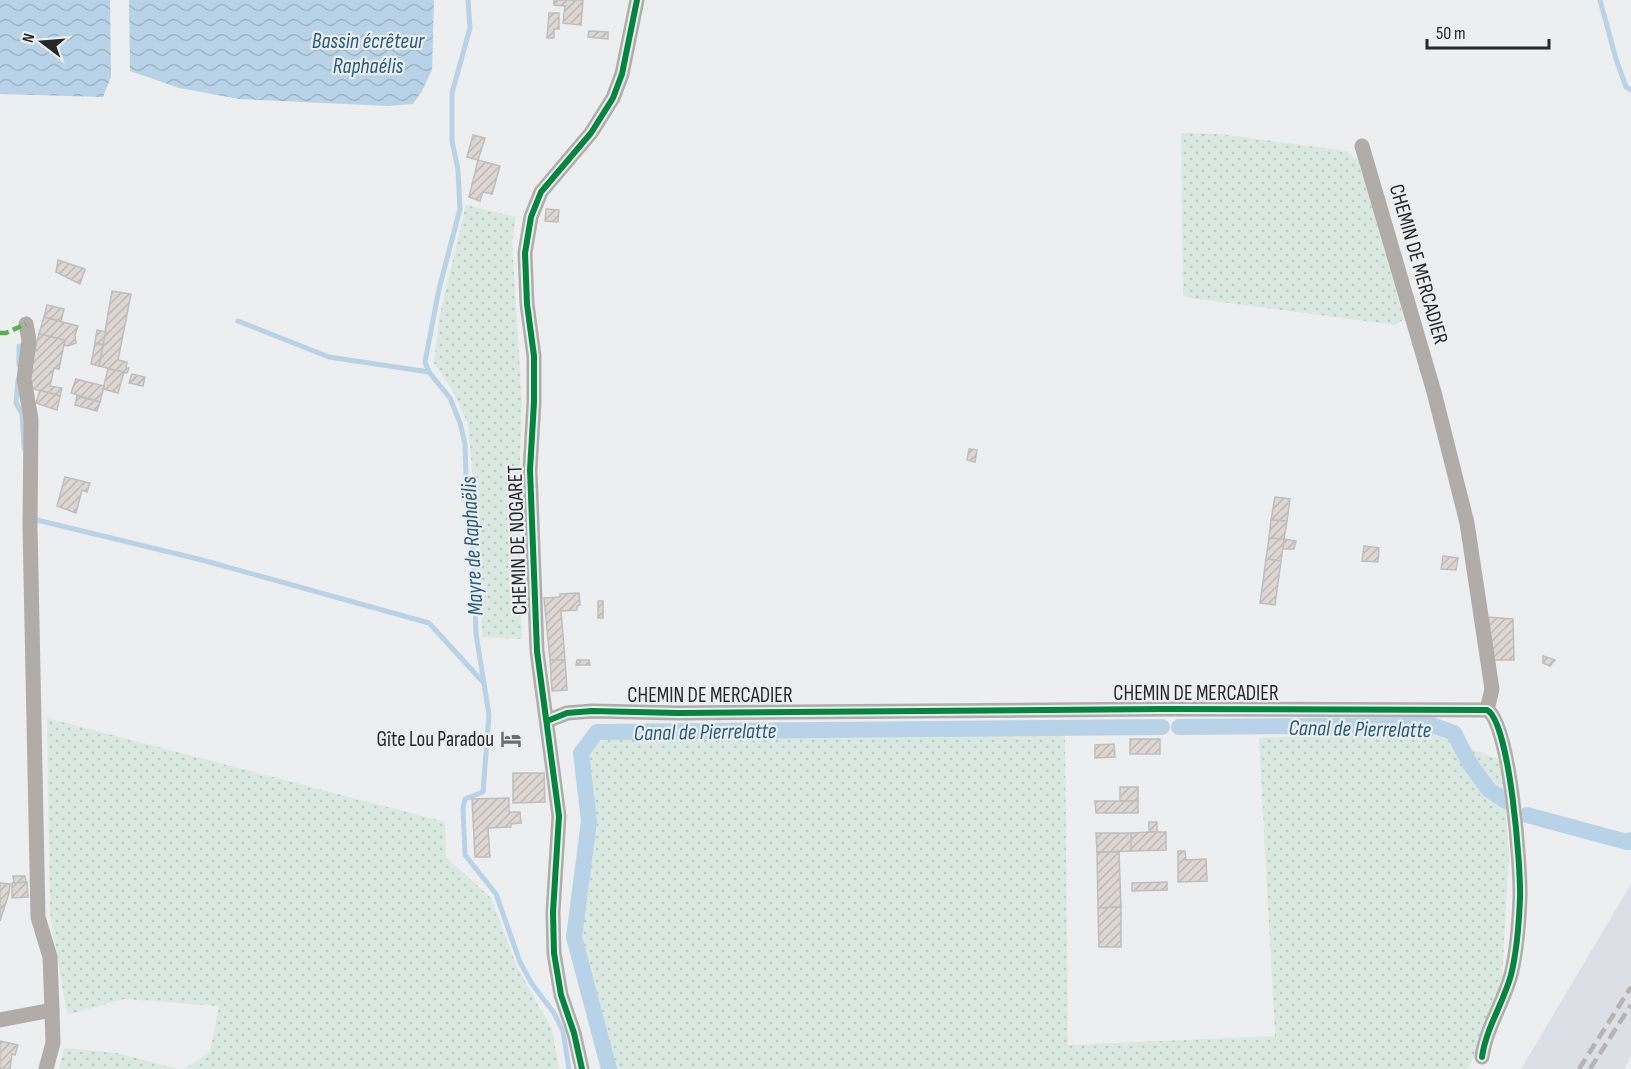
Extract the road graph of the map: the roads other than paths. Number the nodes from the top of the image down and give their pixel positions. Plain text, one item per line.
1 (637, 0) edge
2 (1362, 146) dead end
3 (26, 324) dead end
4 (1488, 710) junction
5 (547, 721) junction
6 (52, 1010) junction
7 (0, 1020) edge
8 (1482, 1057) dead end
9 (46, 1069) edge
10 (582, 1069) edge

1 - 5 street, CHEMIN DE NOGARET
2 - 4 street, CHEMIN DE MERCADIER
3 - 6 street
4 - 5 street, CHEMIN DE MERCADIER
4 - 8 street
5 - 10 street, CHEMIN DE NOGARET
6 - 7 street
6 - 9 street

